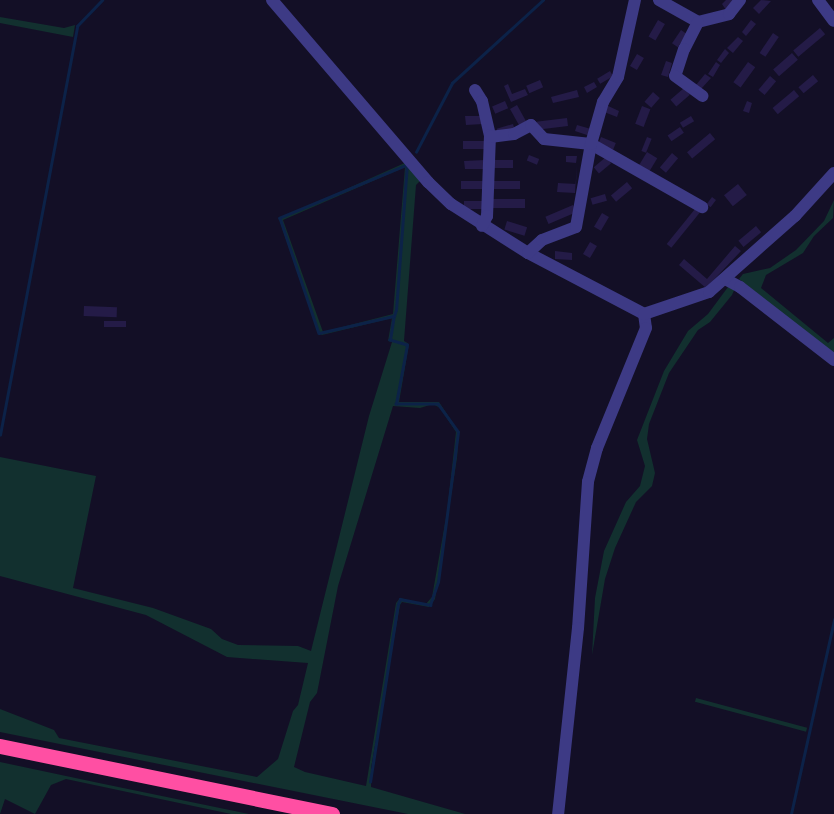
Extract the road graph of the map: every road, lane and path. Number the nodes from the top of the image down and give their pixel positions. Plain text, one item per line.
1 (272, 0) edge
2 (635, 0) edge
3 (659, 0) edge
4 (740, 0) edge
5 (818, 0) edge
6 (834, 21) edge
7 (698, 22) junction
8 (475, 90) dead end
9 (702, 96) dead end
10 (490, 138) junction
11 (591, 144) junction
12 (834, 173) edge
13 (702, 207) dead end
14 (482, 226) junction
15 (528, 253) junction
16 (725, 280) junction
17 (644, 314) junction
18 (834, 360) edge
19 (0, 746) edge
20 (332, 814) edge
21 (558, 814) edge

1 - 14 street
2 - 11 street
3 - 7 street
4 - 7 street
5 - 6 street
7 - 9 street
8 - 10 street
10 - 11 street
10 - 14 street
11 - 13 street
11 - 15 street
12 - 16 street
14 - 15 street
15 - 17 street
16 - 17 street
16 - 18 street
17 - 21 street
19 - 20 highway

